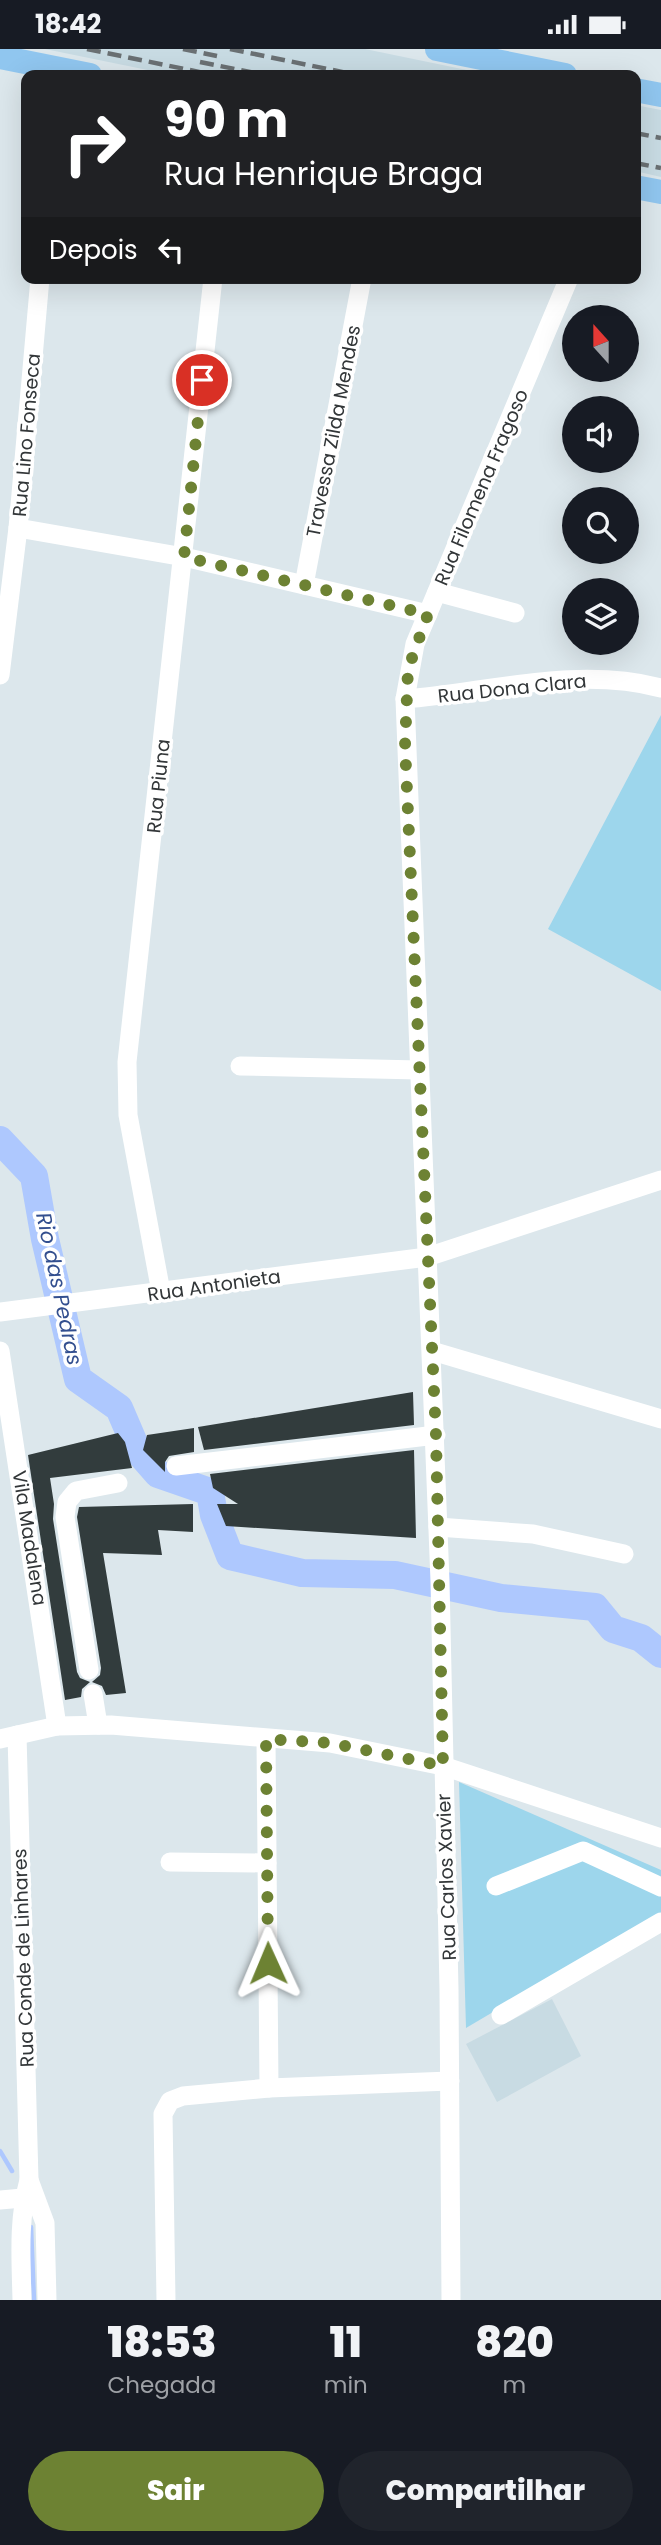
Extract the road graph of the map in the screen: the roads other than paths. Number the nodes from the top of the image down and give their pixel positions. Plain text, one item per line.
1 (437, 49) edge
2 (0, 57) edge
3 (51, 70) edge
4 (540, 70) edge
5 (641, 91) edge
6 (661, 95) edge
7 (641, 188) edge
8 (661, 192) edge
9 (39, 284) edge
10 (212, 284) edge
11 (361, 284) edge
12 (566, 284) edge
13 (18, 528) junction
14 (184, 557) junction
15 (304, 585) junction
16 (437, 592) junction
17 (515, 613) dead end
18 (428, 614) junction
19 (0, 675) edge
20 (661, 688) edge
21 (405, 699) junction
22 (240, 1066) dead end
23 (419, 1070) junction
24 (661, 1180) edge
25 (427, 1257) junction
26 (161, 1292) junction
27 (0, 1312) edge
28 (0, 1351) edge
29 (432, 1351) junction
30 (661, 1419) edge
31 (436, 1436) junction
32 (176, 1465) dead end
33 (118, 1483) dead end
34 (438, 1527) junction
35 (624, 1554) dead end
36 (89, 1670) dead end
37 (93, 1694) dead end
38 (98, 1725) junction
39 (58, 1726) junction
40 (8, 1737) edge
41 (266, 1739) junction
42 (443, 1766) junction
43 (661, 1838) edge
44 (170, 1862) dead end
45 (267, 1863) junction
46 (496, 1885) dead end
47 (661, 1887) edge
48 (661, 1922) edge
49 (501, 2015) dead end
50 (450, 2081) junction
51 (269, 2088) junction
52 (30, 2192) junction
53 (0, 2200) edge
54 (22, 2300) edge
55 (47, 2300) edge
56 (166, 2300) edge
57 (451, 2300) edge

1 - 4 main road
2 - 3 main road
5 - 6 main road
7 - 8 main road
9 - 13 street, Rua Lino Fonseca
10 - 14 street, Rua Piuna
11 - 15 street, Travessa Zilda Mendes
12 - 16 street, Rua Filomena Fragoso
13 - 14 street
13 - 19 street, Rua Lino Fonseca
14 - 15 street
14 - 26 street, Rua Piuna
15 - 18 street
16 - 17 street
16 - 18 street, Rua Filomena Fragoso
18 - 21 street, Rua Filomena Fragoso
20 - 21 street, Rua Dona Clara
21 - 23 street, Rua Carlos Xavier
22 - 23 street
23 - 25 street, Rua Carlos Xavier
24 - 25 street, Rua Antonieta
25 - 26 street, Rua Antonieta
25 - 29 street, Rua Carlos Xavier
26 - 27 street, Rua Antonieta
28 - 39 street, Vila Madalena
29 - 30 street
29 - 31 street, Rua Carlos Xavier
31 - 32 street
31 - 34 street, Rua Carlos Xavier
33 - 36 street
34 - 35 street
34 - 42 street, Rua Carlos Xavier
37 - 38 street
38 - 39 street
38 - 41 street
39 - 40 street
40 - 52 street, Rua Conde de Linhares
41 - 42 street
41 - 45 street
42 - 43 street
42 - 50 street, Rua Carlos Xavier
44 - 45 street
45 - 51 street
46 - 47 street
48 - 49 street
50 - 51 street
50 - 57 street, Rua Carlos Xavier
51 - 56 street
52 - 53 street
52 - 54 street, Rua Conde de Linhares
52 - 55 street, Rua Conde de Linhares

